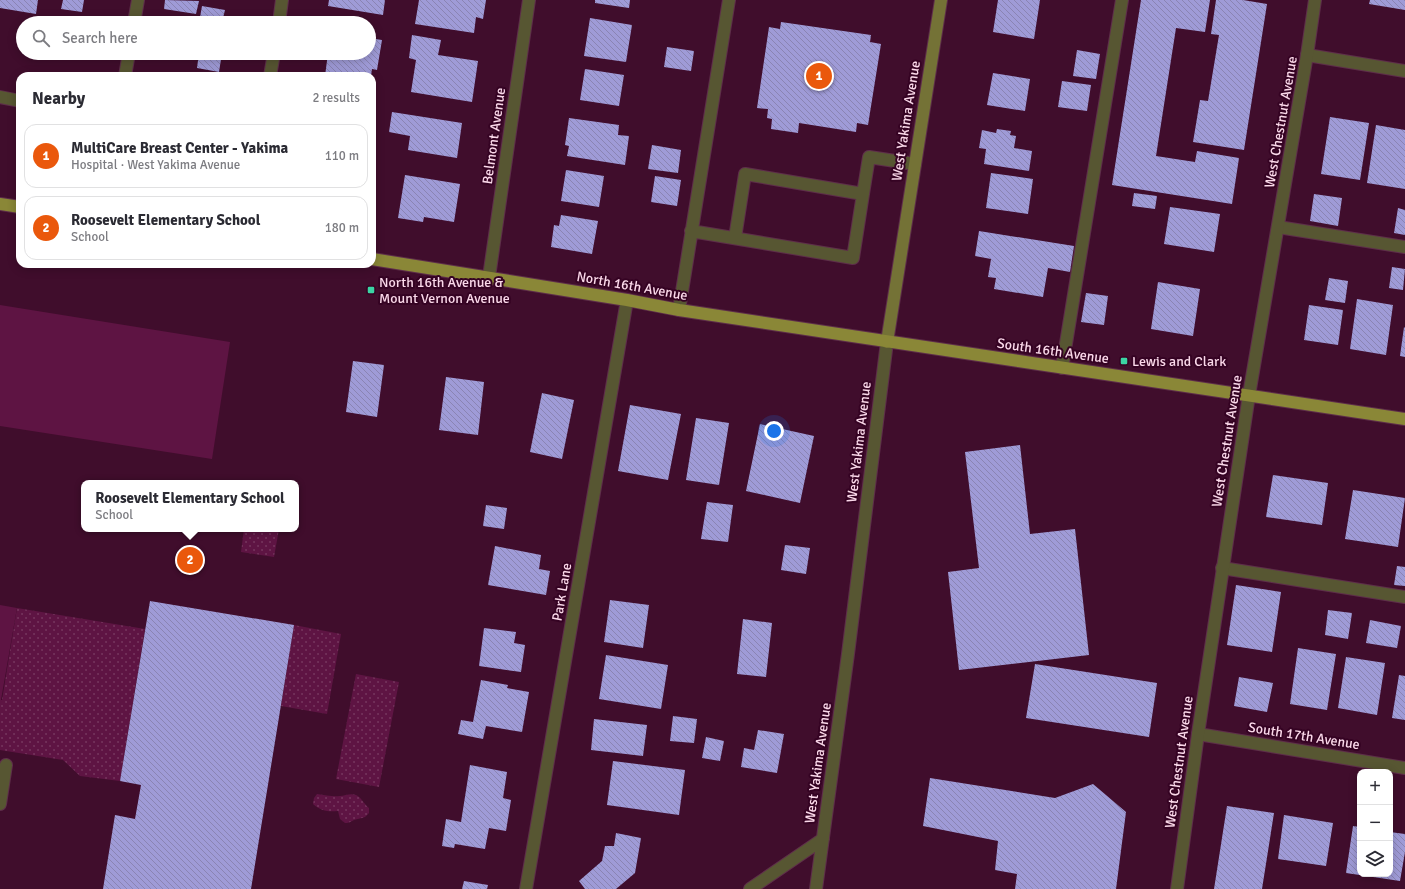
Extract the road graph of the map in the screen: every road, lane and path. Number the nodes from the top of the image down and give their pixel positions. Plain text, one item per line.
1 (138, 0) edge
2 (282, 0) edge
3 (529, 0) edge
4 (729, 0) edge
5 (941, 0) edge
6 (1122, 0) edge
7 (1315, 0) edge
8 (135, 16) edge
9 (279, 16) edge
10 (1307, 55) junction
11 (128, 60) edge
12 (273, 60) edge
13 (1405, 71) edge
14 (126, 72) edge
15 (271, 72) edge
16 (0, 97) edge
17 (16, 99) edge
18 (915, 164) junction
19 (863, 194) junction
20 (0, 204) edge
21 (16, 206) edge
22 (1278, 226) junction
23 (691, 231) junction
24 (735, 238) junction
25 (1405, 247) edge
26 (376, 260) edge
27 (489, 277) junction
28 (627, 300) junction
29 (679, 310) junction
30 (887, 342) junction
31 (1062, 368) junction
32 (1248, 395) junction
33 (1405, 419) edge
34 (1222, 568) junction
35 (1405, 597) edge
36 (1198, 734) junction
37 (6, 765) dead end
38 (1405, 768) edge
39 (0, 804) edge
40 (823, 839) junction
41 (526, 889) edge
42 (750, 889) edge
43 (816, 889) edge
44 (1177, 889) edge

1 - 8 street
2 - 9 street
3 - 27 street, Belmont Avenue
4 - 23 street
5 - 18 main road, West Yakima Avenue
6 - 31 street
7 - 10 street, West Chestnut Avenue
10 - 13 street
10 - 22 street, West Chestnut Avenue
11 - 14 street
12 - 15 street
16 - 17 street
18 - 19 street
18 - 30 main road, West Yakima Avenue
19 - 24 street
19 - 24 street
20 - 21 main road
22 - 25 street
22 - 32 street, West Chestnut Avenue
23 - 24 street
23 - 29 street
26 - 27 main road, North 16th Avenue
27 - 28 main road, North 16th Avenue
28 - 29 main road, North 16th Avenue
28 - 41 street, Park Lane
29 - 30 main road, North 16th Avenue
30 - 31 main road, South 16th Avenue
30 - 40 street, West Yakima Avenue
31 - 32 main road, South 16th Avenue
32 - 33 main road, South 16th Avenue
32 - 34 street, West Chestnut Avenue
34 - 35 street
34 - 36 street, West Chestnut Avenue
36 - 38 street, South 17th Avenue
36 - 44 street, West Chestnut Avenue
37 - 39 street
40 - 42 street
40 - 43 street, West Yakima Avenue

